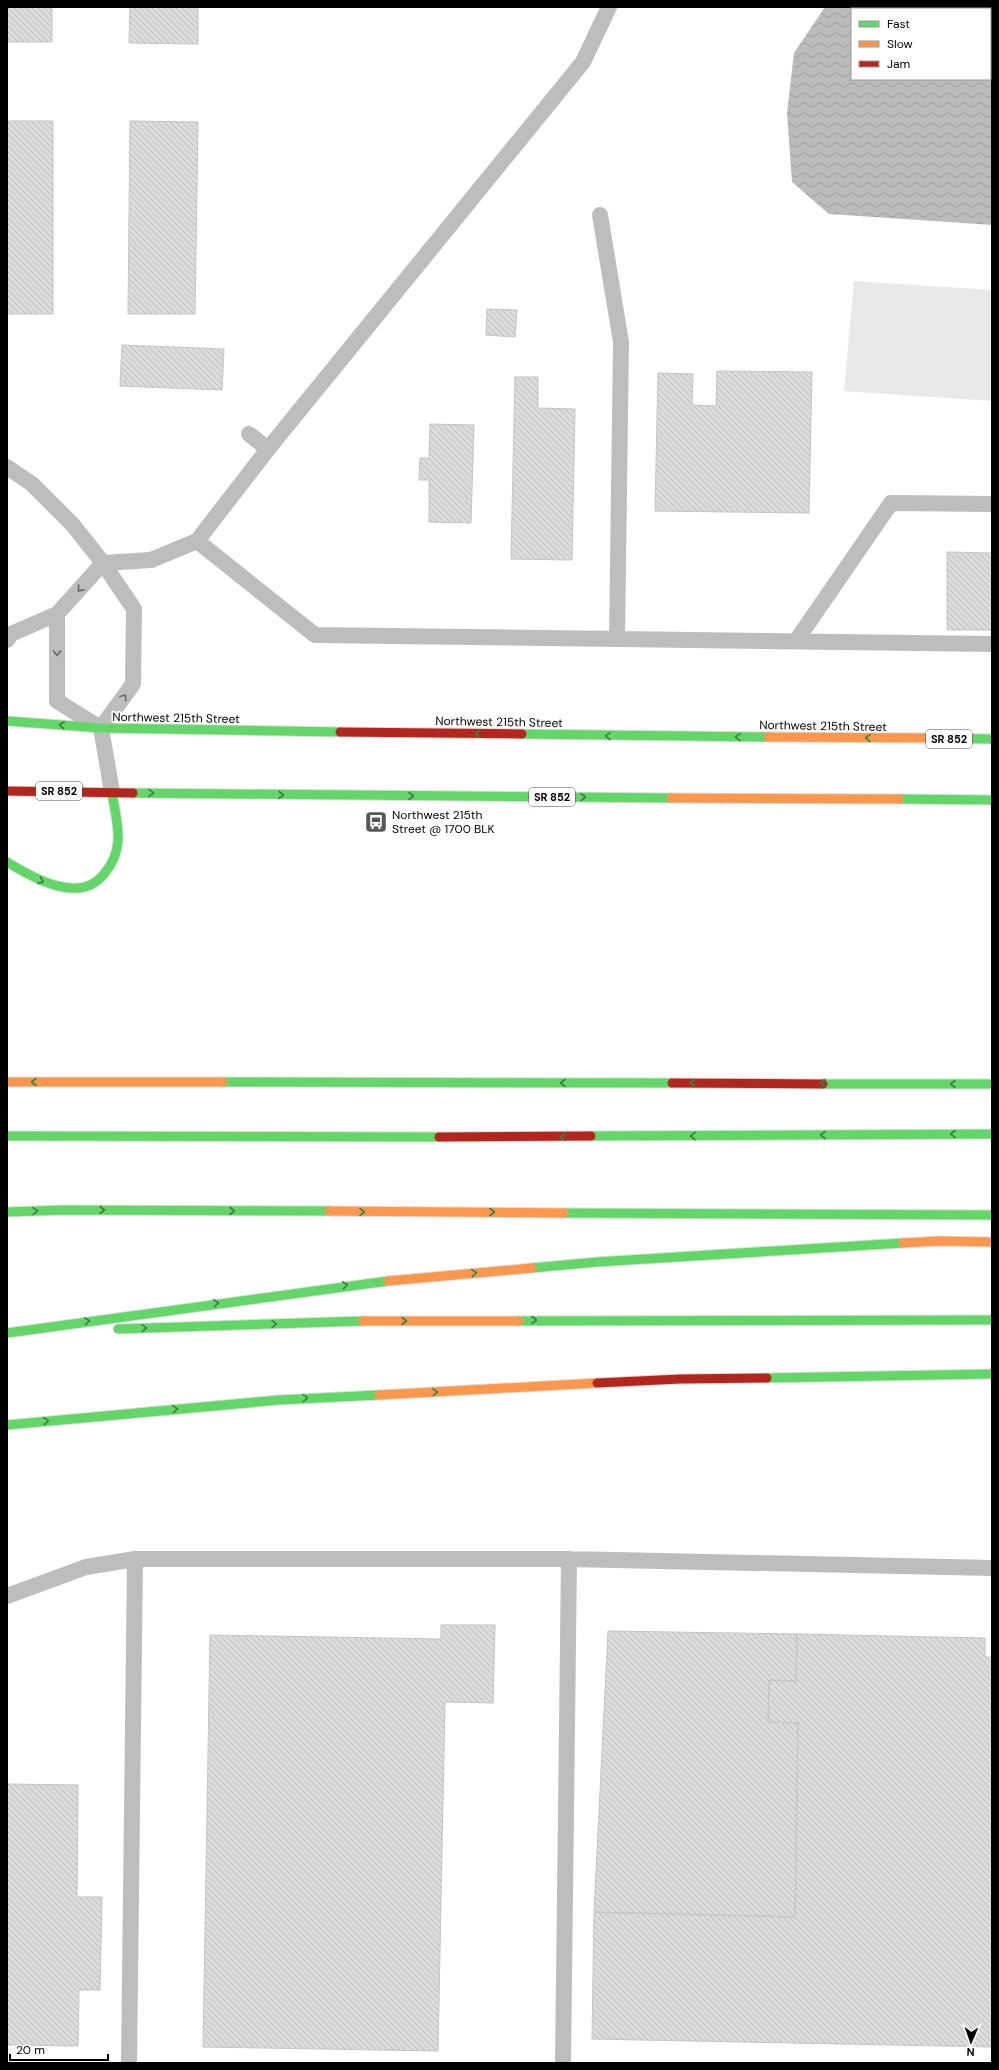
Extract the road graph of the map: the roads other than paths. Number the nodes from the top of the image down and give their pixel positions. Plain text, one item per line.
1 (609, 7) edge
2 (600, 215) dead end
3 (249, 434) dead end
4 (268, 449) junction
5 (7, 467) edge
6 (992, 504) edge
7 (197, 541) junction
8 (103, 563) junction
9 (57, 614) junction
10 (617, 639) junction
11 (7, 640) edge
12 (796, 641) junction
13 (992, 644) edge
14 (7, 721) edge
15 (101, 728) junction
16 (992, 739) edge
17 (7, 791) edge
18 (112, 792) junction
19 (992, 800) edge
20 (7, 862) edge
21 (7, 1082) edge
22 (992, 1084) edge
23 (992, 1134) edge
24 (7, 1136) edge
25 (7, 1212) edge
26 (992, 1215) edge
27 (992, 1242) edge
28 (992, 1320) edge
29 (7, 1333) edge
30 (992, 1374) edge
31 (7, 1425) edge
32 (135, 1559) junction
33 (569, 1559) junction
34 (992, 1568) edge
35 (7, 1596) edge
36 (129, 2063) edge
37 (563, 2063) edge

1 - 4 lane
2 - 10 lane
3 - 4 lane
4 - 7 lane
5 - 8 lane
6 - 12 lane
7 - 8 lane
7 - 10 lane
8 -> 9 lane
15 -> 8 lane
9 - 11 lane
9 -> 15 lane
10 - 12 lane
12 - 13 lane
15 -> 14 main road, Northwest 215th Street / SR 852
16 -> 15 main road, Northwest 215th Street / SR 852
15 - 18 lane
17 - 18 main road, SR 852
18 -> 19 main road, SR 852
20 -> 18 main road
22 -> 21 main road
23 -> 24 main road
25 -> 26 main road
29 -> 27 main road
29 -> 28 main road
31 -> 30 main road
32 - 33 lane
32 - 35 lane
32 - 36 lane
33 - 34 lane
33 - 37 lane

